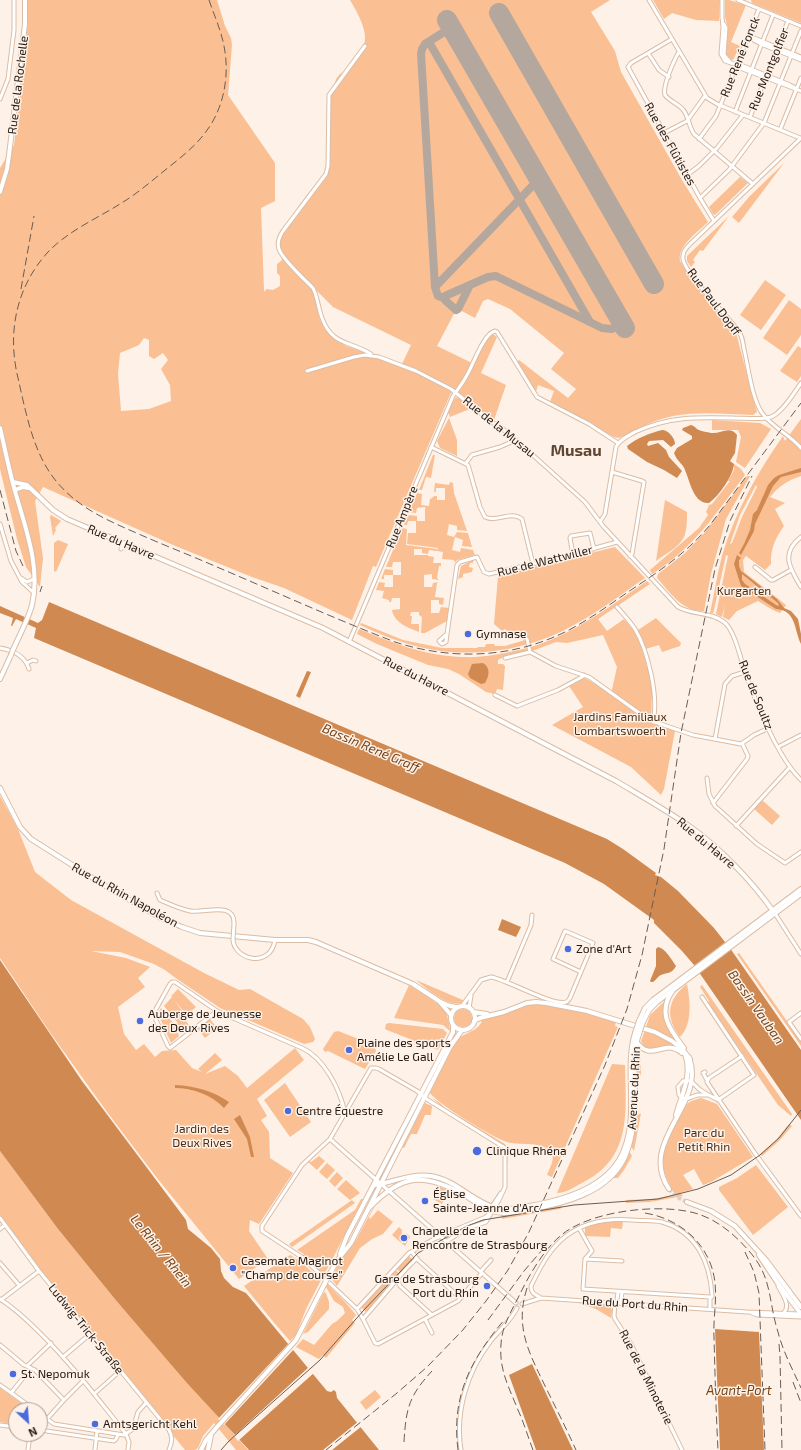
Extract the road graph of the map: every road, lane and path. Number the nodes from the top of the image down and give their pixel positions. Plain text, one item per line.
1 (14, 0) edge
2 (25, 0) edge
3 (649, 0) edge
4 (722, 0) edge
5 (738, 0) edge
6 (759, 9) junction
7 (773, 15) junction
8 (788, 21) junction
9 (801, 26) edge
10 (801, 31) edge
11 (748, 37) junction
12 (672, 39) junction
13 (762, 43) junction
14 (365, 46) dead end
15 (777, 49) junction
16 (679, 52) junction
17 (648, 53) junction
18 (792, 55) junction
19 (801, 58) edge
20 (737, 65) junction
21 (751, 70) junction
22 (766, 76) junction
23 (668, 77) junction
24 (801, 78) edge
25 (781, 82) junction
26 (797, 89) junction
27 (801, 91) edge
28 (705, 96) junction
29 (0, 100) edge
30 (720, 105) junction
31 (735, 112) junction
32 (743, 114) junction
33 (750, 117) junction
34 (688, 119) junction
35 (764, 123) junction
36 (780, 130) junction
37 (664, 133) junction
38 (801, 138) edge
39 (699, 139) junction
40 (714, 151) junction
41 (732, 166) junction
42 (687, 175) junction
43 (753, 184) junction
44 (0, 192) edge
45 (700, 198) junction
46 (714, 221) junction
47 (372, 355) junction
48 (307, 371) dead end
49 (801, 383) edge
50 (456, 392) junction
51 (766, 417) junction
52 (0, 428) edge
53 (516, 440) junction
54 (618, 443) junction
55 (431, 447) junction
56 (801, 448) edge
57 (466, 463) junction
58 (612, 472) junction
59 (13, 482) junction
60 (30, 488) junction
61 (15, 490) junction
62 (600, 522) junction
63 (0, 524) edge
64 (801, 537) edge
65 (617, 542) junction
66 (124, 543) junction
67 (121, 549) dead end
68 (594, 549) junction
69 (573, 555) junction
70 (630, 556) junction
71 (533, 564) junction
72 (755, 567) dead end
73 (791, 570) junction
74 (19, 575) junction
75 (33, 579) junction
76 (801, 587) edge
77 (33, 592) junction
78 (617, 607) dead end
79 (709, 616) joint
80 (447, 634) dead end
81 (527, 639) dead end
82 (349, 642) junction
83 (0, 648) edge
84 (530, 652) junction
85 (505, 658) dead end
86 (36, 661) dead end
87 (27, 663) junction
88 (29, 669) dead end
89 (745, 672) junction
90 (584, 675) junction
91 (0, 679) edge
92 (495, 695) dead end
93 (653, 722) junction
94 (769, 728) junction
95 (801, 735) edge
96 (715, 739) junction
97 (742, 743) junction
98 (778, 746) junction
99 (790, 767) junction
100 (707, 778) dead end
101 (801, 780) edge
102 (0, 788) edge
103 (713, 803) junction
104 (736, 826) junction
105 (801, 852) edge
106 (801, 889) edge
107 (157, 894) dead end
108 (801, 894) edge
109 (774, 912) junction
110 (532, 915) dead end
111 (275, 940) junction
112 (801, 954) edge
113 (581, 972) junction
114 (684, 979) junction
115 (507, 982) junction
116 (673, 990) junction
117 (472, 995) junction
118 (702, 997) dead end
119 (439, 1001) junction
120 (460, 1007) junction
121 (217, 1010) junction
122 (471, 1010) junction
123 (801, 1013) edge
124 (490, 1014) junction
125 (451, 1015) junction
126 (474, 1021) junction
127 (641, 1021) junction
128 (453, 1024) junction
129 (462, 1030) junction
130 (801, 1031) edge
131 (797, 1034) junction
132 (636, 1035) junction
133 (801, 1040) edge
134 (636, 1042) junction
135 (680, 1047) junction
136 (742, 1056) junction
137 (688, 1060) junction
138 (705, 1072) dead end
139 (686, 1080) junction
140 (707, 1080) junction
141 (691, 1081) junction
142 (423, 1095) junction
143 (709, 1095) junction
144 (682, 1097) junction
145 (686, 1099) junction
146 (718, 1100) junction
147 (344, 1112) junction
148 (674, 1121) junction
149 (330, 1139) junction
150 (423, 1176) junction
151 (383, 1178) junction
152 (377, 1183) junction
153 (669, 1189) tunnel mouth
154 (388, 1190) junction
155 (687, 1202) tunnel mouth
156 (370, 1207) junction
157 (492, 1209) junction
158 (801, 1216) edge
159 (0, 1218) edge
160 (5, 1225) junction
161 (579, 1228) junction
162 (0, 1229) edge
163 (441, 1236) junction
164 (447, 1241) junction
165 (756, 1250) junction
166 (412, 1252) junction
167 (339, 1258) junction
168 (417, 1258) junction
169 (585, 1259) junction
170 (491, 1260) dead end
171 (622, 1261) dead end
172 (0, 1264) edge
173 (39, 1271) junction
174 (482, 1272) junction
175 (397, 1280) junction
176 (777, 1282) junction
177 (19, 1286) junction
178 (620, 1292) junction
179 (712, 1297) junction
180 (460, 1298) junction
181 (541, 1298) junction
182 (0, 1300) edge
183 (516, 1303) junction
184 (617, 1303) junction
185 (522, 1304) junction
186 (801, 1307) edge
187 (517, 1308) junction
188 (357, 1309) junction
189 (710, 1309) junction
190 (749, 1312) junction
191 (784, 1313) junction
192 (801, 1314) edge
193 (432, 1315) junction
194 (801, 1318) edge
195 (364, 1319) junction
196 (425, 1319) junction
197 (432, 1333) dead end
198 (90, 1334) junction
199 (50, 1343) junction
200 (0, 1345) edge
201 (64, 1357) junction
202 (27, 1366) junction
203 (31, 1368) junction
204 (120, 1371) junction
205 (83, 1381) junction
206 (0, 1386) edge
207 (11, 1393) junction
208 (94, 1394) junction
209 (64, 1400) junction
210 (24, 1402) edge
211 (146, 1403) junction
212 (48, 1418) edge
213 (48, 1420) edge
214 (54, 1424) junction
215 (48, 1430) edge
216 (48, 1431) edge
217 (97, 1431) junction
218 (212, 1433) junction
219 (126, 1434) junction
220 (118, 1435) junction
221 (96, 1438) junction
222 (95, 1450) edge
223 (128, 1450) edge
224 (169, 1450) edge
225 (201, 1450) edge
226 (208, 1450) edge
227 (461, 1450) edge
228 (682, 1450) edge

1 - 29 street
2 - 44 main road, Rue de la Rochelle
3 - 12 street
4 - 20 street
5 - 6 street
6 - 7 street
6 - 11 street, Rue René Fonck
7 - 8 street
7 - 13 street
8 - 9 street
8 - 15 street, Rue Montgolfier
10 - 18 street
11 - 13 street
11 - 20 street, Rue René Fonck
12 - 16 street
12 - 17 street
13 - 15 street
13 - 21 street
14 - 47 street
15 - 18 street
15 - 22 street, Rue Montgolfier
16 - 23 street
16 - 28 street
17 - 23 street
17 - 37 street, Rue des Flûtistes
18 - 19 street
18 - 25 street
20 - 21 street
20 - 30 street, Rue René Fonck
21 - 22 street
21 - 31 street
22 - 25 street
22 - 33 street, Rue Montgolfier
23 - 34 street
24 - 26 street
25 - 26 street
25 - 35 street
26 - 27 street
26 - 36 street
28 - 30 street
28 - 34 street
30 - 31 street
30 - 39 street, Rue René Fonck
31 - 32 street
32 - 33 street
32 - 40 street
33 - 35 street
34 - 37 street
34 - 39 street
35 - 36 street
35 - 41 street
36 - 38 street
37 - 42 street, Rue des Flûtistes
38 - 43 street, Rue Paul Dopff
39 - 40 street
40 - 41 street
40 - 42 street
41 - 43 street
41 - 45 street
42 - 45 street, Rue des Flûtistes
43 - 46 street, Rue Paul Dopff
45 - 46 street, Rue des Flûtistes
46 - 51 street, Rue Paul Dopff
47 - 48 street, Rue de la Musau
47 - 50 street, Rue de la Musau
49 - 51 street
50 - 53 street, Rue de la Musau
50 - 54 street, Rue Ampère
50 - 55 street, Rue Ampère
51 - 54 street
51 - 56 street, Rue Paul Dopff
52 - 59 main road
53 - 57 street
53 - 62 street, Rue de la Musau
54 - 58 street
55 - 57 street
55 - 82 street, Rue Ampère
57 - 71 street
58 - 62 street
58 - 70 street
59 - 60 main road, Rue du Havre
59 - 61 main road
60 - 61 main road
60 - 66 main road, Rue du Havre
61 - 75 main road
62 - 65 street, Rue de la Musau
63 - 74 street
64 - 73 street
65 - 68 street, Rue de Wattwiller
65 - 70 street, Rue de la Musau
66 - 67 street
66 - 82 main road, Rue du Havre
68 - 69 street, Rue de Wattwiller
68 - 69 street
69 - 71 street, Rue de Wattwiller
70 - 79 street, Rue de la Musau
71 - 80 street, Rue de Wattwiller
72 - 73 street
73 - 76 street
74 - 75 street
74 - 77 street
75 - 77 main road
77 - 91 main road
78 - 93 street
79 - 89 street, Rue de Soultz
81 - 84 street
82 - 109 main road, Rue du Havre
83 - 87 street
84 - 85 street
84 - 90 street
86 - 87 street
87 - 88 street
89 - 94 street, Rue de Soultz
89 - 96 street
90 - 92 street
90 - 93 street
93 - 96 street
94 - 97 street
94 - 98 street, Rue de Soultz
95 - 98 street
96 - 97 street
97 - 103 street
98 - 99 street, Rue de Soultz
99 - 101 street, Rue de Soultz
99 - 104 street
100 - 103 street
102 - 111 main road, Rue du Rhin Napoléon
103 - 104 street
104 - 105 street
106 - 109 main road
107 - 111 street, bridge
108 - 109 main road
109 - 112 street
109 - 114 main road
110 - 115 street
111 - 119 main road, Rue du Rhin Napoléon
113 - 113 street
113 - 115 street
114 - 116 main road, Avenue du Rhin
114 - 127 main road, Avenue du Rhin
115 - 117 street
116 - 127 main road, Avenue du Rhin
116 - 135 main road
117 - 120 street
117 - 122 street
118 - 136 street
119 - 120 main road, Rue du Rhin Napoléon
119 - 125 main road, Rue du Rhin Napoléon
120 - 122 main road
120 - 125 main road
121 - 121 street
121 - 147 street
122 - 124 main road
122 - 126 main road
123 - 131 street
124 - 126 main road
124 - 135 main road
125 - 128 main road
126 - 129 main road
127 - 132 main road, Avenue du Rhin, bridge
128 - 129 main road
128 - 142 main road
129 - 142 main road
130 - 131 street
131 - 133 street
132 - 134 main road, Avenue du Rhin
132 - 157 main road, Avenue du Rhin
134 - 135 main road
134 - 157 main road, Avenue du Rhin
135 - 137 main road
136 - 140 street
136 - 146 street
137 - 139 main road
137 - 141 main road
138 - 140 street
139 - 141 street
139 - 144 main road
140 - 146 street
141 - 143 street
141 - 145 main road
142 - 147 street
142 - 151 main road
142 - 152 main road
142 - 157 street
143 - 145 street
143 - 146 street
144 - 145 street
144 - 148 main road
145 - 148 main road
146 - 158 street
147 - 149 street
148 - 153 main road
149 - 152 street
149 - 188 street
150 - 151 main road
150 - 152 main road
150 - 157 main road
151 - 152 main road
152 - 154 street
152 - 156 main road
152 - 167 main road
154 - 156 main road
154 - 157 main road
154 - 163 street
155 - 165 main road
156 - 167 main road
157 - 163 street
157 - 164 street
159 - 160 street, Ludwig-Trick-Straße
160 - 162 street
160 - 173 street, Ludwig-Trick-Straße
161 - 169 street
161 - 179 street
161 - 181 street
163 - 164 street
163 - 166 street
164 - 174 street
165 - 176 main road
165 - 186 main road
166 - 168 street
166 - 188 street
167 - 218 main road, bridge
168 - 175 street
168 - 180 street
169 - 171 street
169 - 178 street
170 - 174 street
172 - 177 street
173 - 177 street
173 - 198 street, Ludwig-Trick-Straße
174 - 180 street
174 - 183 street
175 - 193 street
175 - 195 street
176 - 191 street
176 - 192 main road
177 - 182 street
178 - 179 street
178 - 184 street, Rue de la Minoterie
179 - 189 street
180 - 193 street
181 - 184 street, Rue du Port du Rhin
181 - 185 street, Rue du Port du Rhin
182 - 199 street
183 - 185 street
183 - 187 street
184 - 189 street, Rue du Port du Rhin
184 - 228 street, Rue de la Minoterie
185 - 187 street
187 - 227 street
188 - 195 street
189 - 190 street, Rue du Port du Rhin
190 - 191 street, Rue du Port du Rhin
190 - 194 street, Rue du Port du Rhin
191 - 192 street, Rue du Port du Rhin
193 - 196 street
195 - 196 street
196 - 197 street
198 - 201 street
198 - 204 street, Ludwig-Trick-Straße
199 - 201 street
199 - 202 street
200 - 202 street
201 - 205 street
202 - 203 street
203 - 207 street
203 - 209 street
204 - 208 street
204 - 211 street, Ludwig-Trick-Straße
205 - 208 street
205 - 209 street
206 - 207 street
207 - 210 street
208 - 219 street
209 - 212 street
211 - 219 street
211 - 224 street, Ludwig-Trick-Straße
213 - 214 street
214 - 215 street
214 - 217 street
216 - 221 street
217 - 220 street
217 - 221 street
218 - 225 main road
218 - 226 main road
219 - 220 street
219 - 223 street
220 - 221 street
221 - 222 street

